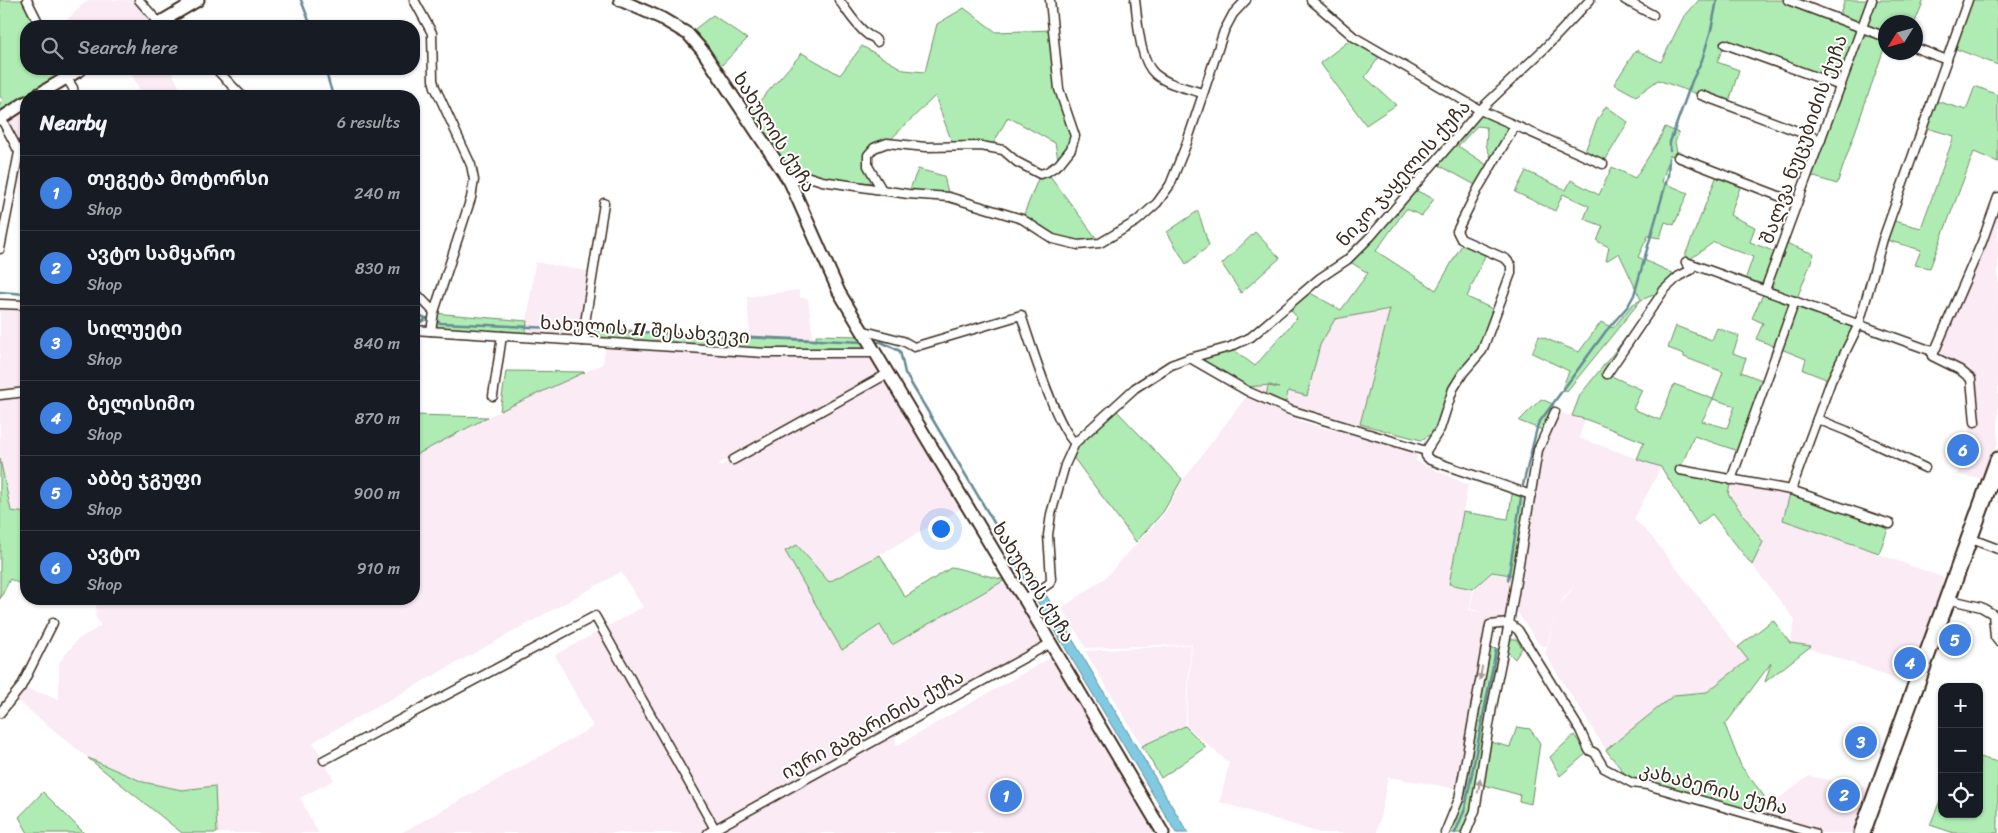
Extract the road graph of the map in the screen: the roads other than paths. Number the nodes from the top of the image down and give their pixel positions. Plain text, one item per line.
1 (27, 0) edge
2 (139, 0) edge
3 (198, 0) edge
4 (414, 0) edge
5 (839, 0) edge
6 (1050, 0) edge
7 (1135, 0) edge
8 (1246, 0) edge
9 (1311, 0) edge
10 (1590, 0) edge
11 (1625, 0) edge
12 (1788, 0) edge
13 (1872, 0) edge
14 (1968, 0) edge
15 (623, 1) edge
16 (1653, 15) dead end
17 (37, 20) edge
18 (160, 20) edge
19 (170, 20) edge
20 (1862, 28) junction
21 (1878, 34) edge
22 (877, 42) dead end
23 (1725, 44) dead end
24 (1923, 51) edge
25 (1947, 60) junction
26 (62, 75) edge
27 (65, 75) edge
28 (222, 75) edge
29 (1840, 86) junction
30 (43, 90) edge
31 (73, 90) edge
32 (236, 90) edge
33 (1202, 93) junction
34 (1701, 95) dead end
35 (20, 106) edge
36 (1480, 110) junction
37 (1, 118) edge
38 (1516, 126) junction
39 (1821, 140) junction
40 (1678, 157) dead end
41 (1603, 164) dead end
42 (790, 182) junction
43 (881, 188) junction
44 (1998, 197) edge
45 (604, 203) dead end
46 (1797, 203) junction
47 (0, 249) edge
48 (1765, 290) junction
49 (420, 298) edge
50 (1796, 301) junction
51 (0, 304) edge
52 (20, 305) edge
53 (433, 313) junction
54 (1859, 324) junction
55 (420, 330) edge
56 (431, 331) junction
57 (862, 332) junction
58 (502, 336) junction
59 (583, 341) junction
60 (874, 352) junction
61 (1932, 356) junction
62 (1190, 358) junction
63 (887, 374) junction
64 (1607, 374) dead end
65 (20, 393) edge
66 (0, 395) edge
67 (493, 396) dead end
68 (1555, 412) dead end
69 (1817, 419) junction
70 (1975, 422) dead end
71 (1075, 443) junction
72 (1426, 451) junction
73 (733, 460) dead end
74 (1998, 460) edge
75 (1925, 468) dead end
76 (1680, 470) dead end
77 (1994, 479) edge
78 (1732, 480) junction
79 (1791, 490) junction
80 (1531, 495) junction
81 (1890, 524) dead end
82 (1969, 538) junction
83 (1998, 549) edge
84 (1947, 599) junction
85 (1025, 600) junction
86 (1509, 623) junction
87 (53, 624) dead end
88 (1998, 640) edge
89 (1051, 643) junction
90 (0, 713) edge
91 (324, 760) dead end
92 (711, 831) edge
93 (1164, 833) edge
94 (1446, 833) edge
95 (1466, 833) edge
96 (1814, 833) edge
97 (1862, 833) edge

1 - 17 street
2 - 18 street
3 - 19 street
4 - 53 street
5 - 22 street
6 - 43 street
7 - 33 street
8 - 33 street
9 - 36 street
10 - 36 street, ნიკო ჯაყელის ქუჩა
11 - 16 street
12 - 20 street
13 - 20 street, შალვა ნუცუბიძის ქუჩა
14 - 25 street
15 - 42 street, ხახულის ქუჩა
20 - 21 street
20 - 29 street, შალვა ნუცუბიძის ქუჩა
23 - 29 street
24 - 25 street
25 - 54 street
26 - 30 street
27 - 31 street
28 - 32 street
29 - 39 street, შალვა ნუცუბიძის ქუჩა
33 - 43 street
34 - 39 street
35 - 37 street
36 - 38 street
36 - 62 street, ნიკო ჯაყელის ქუჩა
37 - 47 street
38 - 41 street
38 - 72 street
39 - 46 street, შალვა ნუცუბიძის ქუჩა
40 - 46 street
42 - 43 street
42 - 57 street, ხახულის ქუჩა
44 - 61 street
45 - 59 street
46 - 48 street, შალვა ნუცუბიძის ქუჩა
48 - 50 street
48 - 64 street
49 - 53 street
50 - 54 street
50 - 78 street
51 - 52 street
53 - 56 street
54 - 61 street
54 - 69 street
55 - 56 street, ხახულის II შესახვევი
56 - 58 street, ხახულის II შესახვევი
57 - 60 street, ხახულის ქუჩა
57 - 71 street
58 - 59 street, ხახულის II შესახვევი
58 - 67 street
59 - 60 street, ხახულის II შესახვევი
60 - 63 street, ხახულის ქუჩა
61 - 70 street
62 - 71 street, ნიკო ჯაყელის ქუჩა
62 - 72 street
63 - 73 street
63 - 85 street, ხახულის ქუჩა
65 - 66 street
68 - 80 street
69 - 75 street
69 - 79 street
71 - 85 street, ნიკო ჯაყელის ქუჩა
72 - 80 street
74 - 77 highway
76 - 78 street
77 - 82 highway
78 - 79 street
79 - 81 street
80 - 86 street
82 - 83 street
82 - 84 highway
84 - 88 street
84 - 97 highway
85 - 89 street, ხახულის ქუჩა
86 -> 94 street
95 -> 86 street
86 - 96 street, კახაბერის ქუჩა
87 - 90 street
89 - 92 street, იური გაგარინის ქუჩა
89 - 93 street, ხახულის ქუჩა
91 - 92 street

